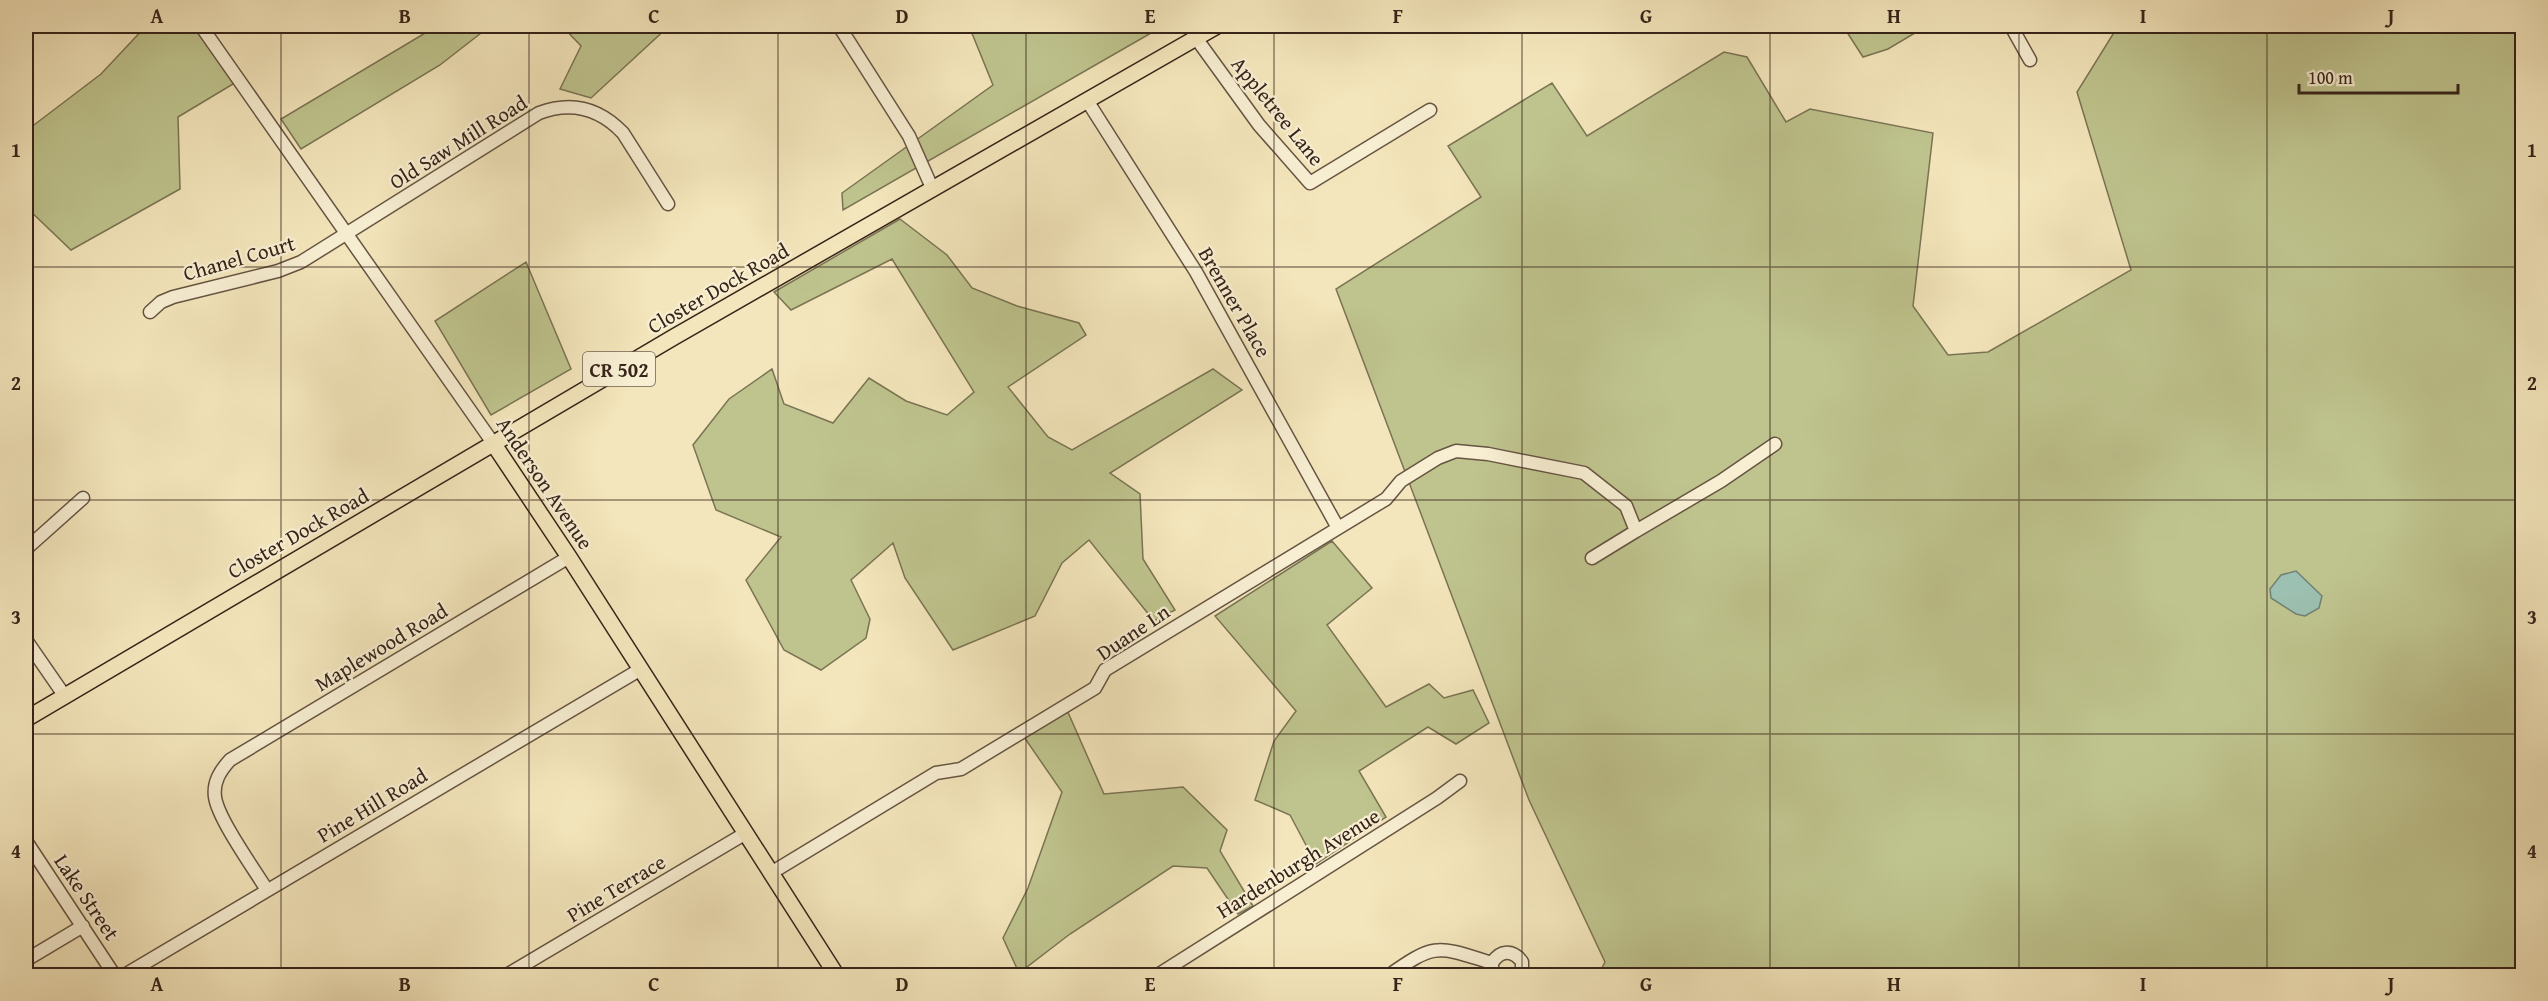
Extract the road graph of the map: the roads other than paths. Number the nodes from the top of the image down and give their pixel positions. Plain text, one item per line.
1 (201, 26) edge
2 (839, 26) edge
3 (1217, 26) edge
4 (2011, 26) edge
5 (1196, 38) junction
6 (2030, 60) dead end
7 (1088, 102) junction
8 (1430, 110) dead end
9 (933, 190) junction
10 (668, 204) dead end
11 (344, 236) junction
12 (150, 312) dead end
13 (493, 443) junction
14 (1775, 444) dead end
15 (83, 498) dead end
16 (1338, 528) junction
17 (1636, 531) junction
18 (26, 549) edge
19 (569, 557) junction
20 (1592, 558) dead end
21 (26, 640) edge
22 (641, 669) junction
23 (64, 695) junction
24 (26, 719) edge
25 (1460, 781) dead end
26 (746, 833) junction
27 (26, 841) edge
28 (771, 873) junction
29 (267, 890) junction
30 (83, 926) junction
31 (26, 960) edge
32 (1492, 969) edge
33 (115, 975) edge
34 (123, 975) edge
35 (505, 975) edge
36 (837, 975) edge
37 (1156, 975) edge
38 (1388, 975) edge
39 (1522, 975) edge

1 - 11 street, Anderson Avenue
2 - 9 street
3 - 5 main road, Closter Dock Road / CR 502
4 - 6 street
5 - 7 main road, Closter Dock Road / CR 502
5 - 8 street, Appletree Lane
7 - 9 main road, Closter Dock Road / CR 502
7 - 16 street, Brenner Place
9 - 13 main road, Closter Dock Road / CR 502
10 - 11 street, Old Saw Mill Road
11 - 12 street, Chanel Court
11 - 13 street, Anderson Avenue
13 - 19 main road, Anderson Avenue
13 - 23 main road, Closter Dock Road / CR 502
14 - 17 street
15 - 18 street
16 - 17 street, Duane Ln
16 - 28 street, Duane Ln
17 - 20 street
19 - 22 main road, Anderson Avenue
19 - 29 street, Maplewood Road
21 - 23 street
22 - 26 main road, Anderson Avenue
22 - 29 street, Pine Hill Road
23 - 24 main road, Closter Dock Road / CR 502
25 - 37 street, Hardenburgh Avenue
26 - 28 main road, Anderson Avenue
26 - 35 street, Pine Terrace
27 - 30 street, Lake Street
28 - 36 main road, Anderson Avenue
29 - 34 street, Pine Hill Road
30 - 31 street
30 - 33 street, Lake Street
32 - 38 street
32 - 39 street

